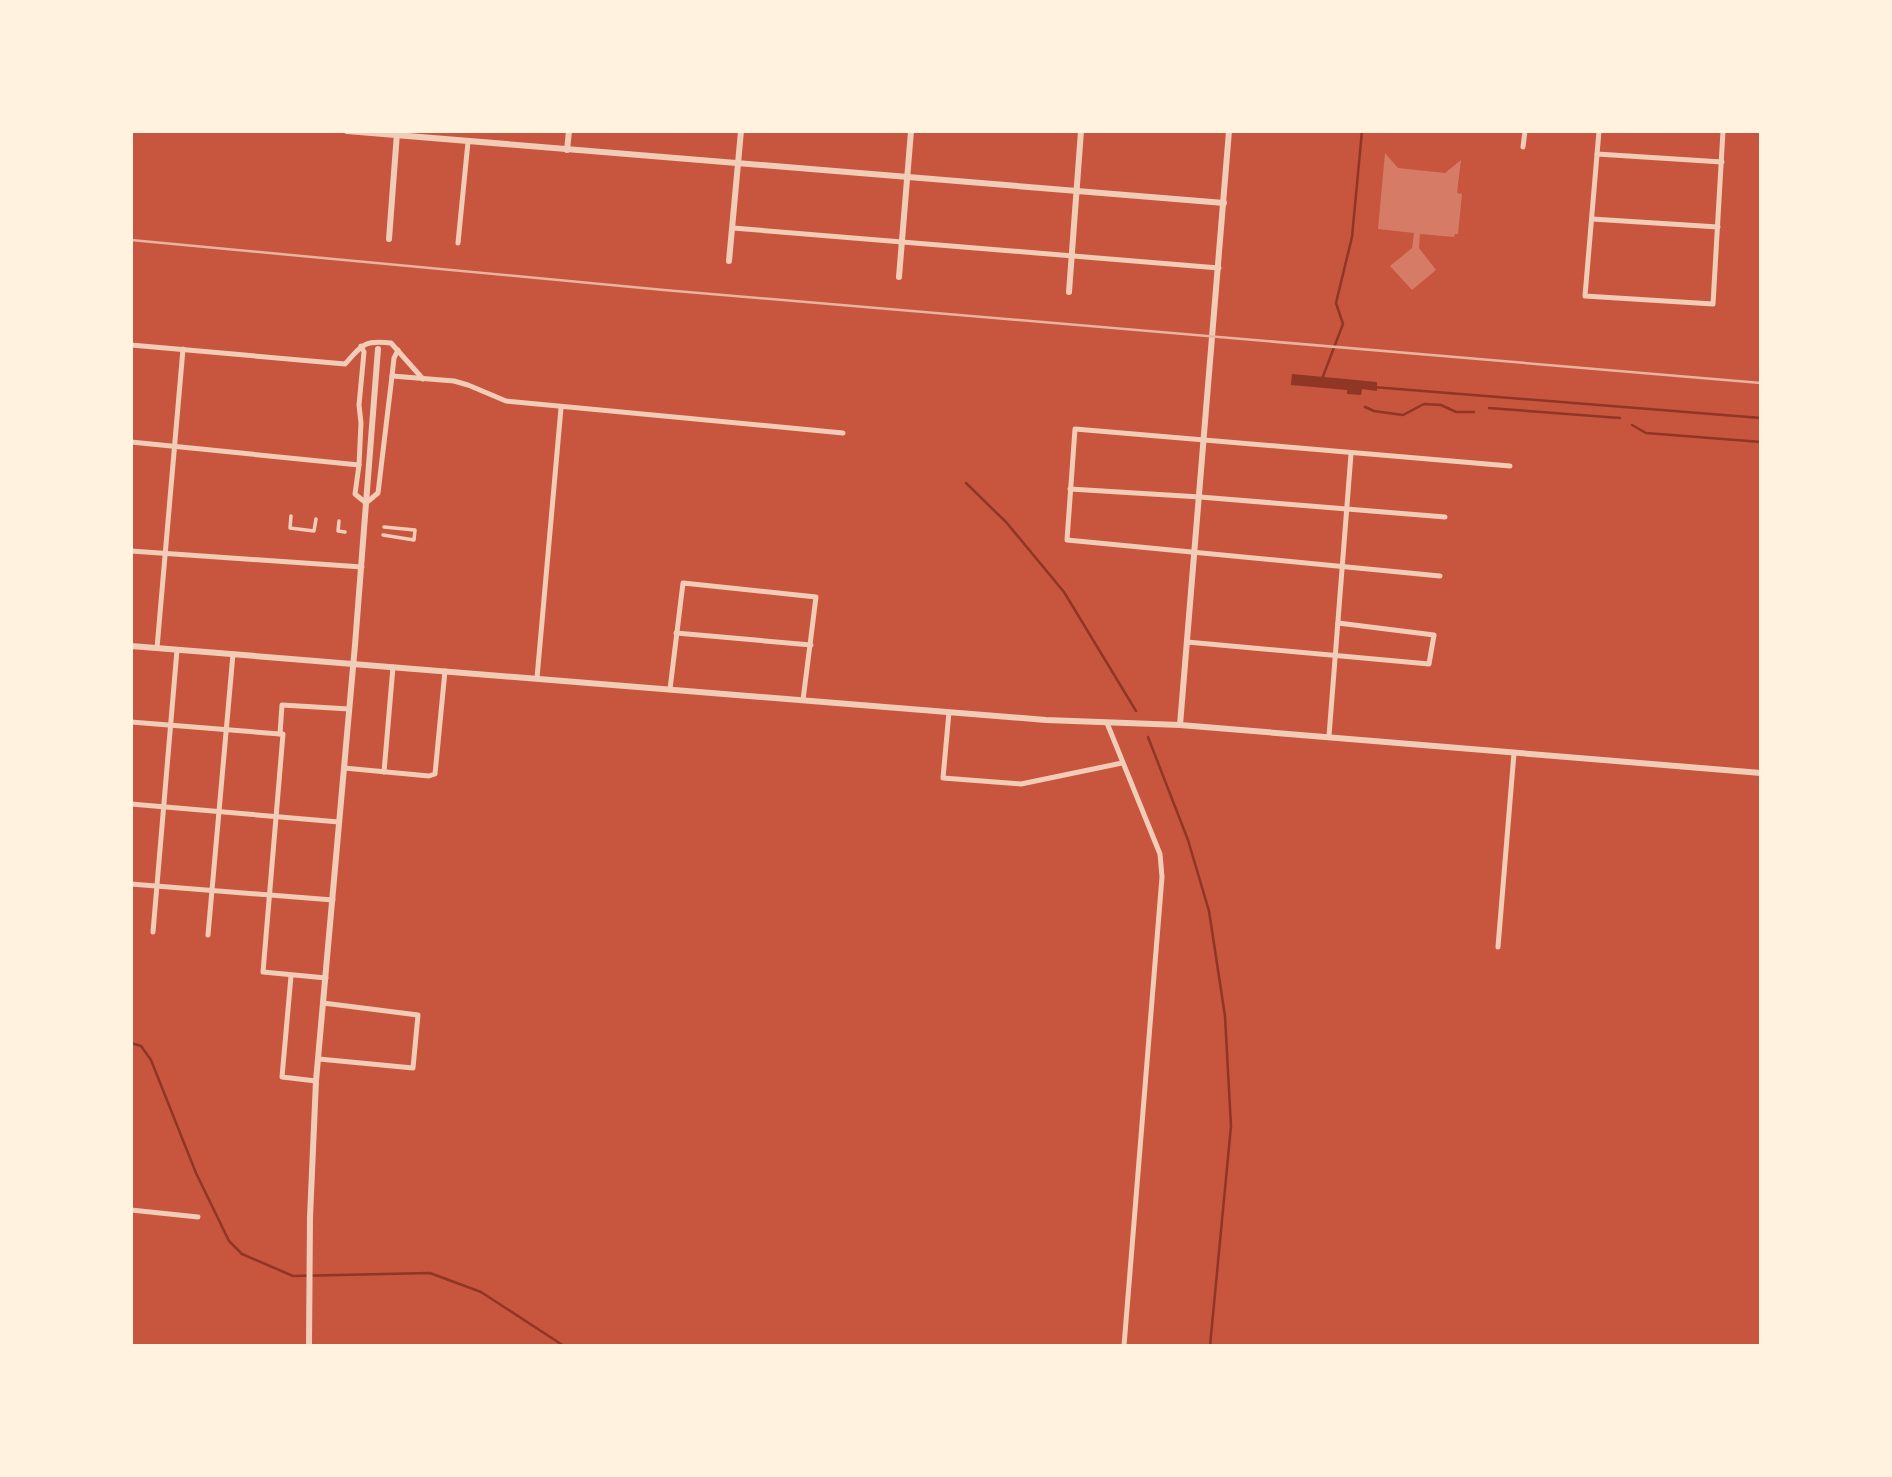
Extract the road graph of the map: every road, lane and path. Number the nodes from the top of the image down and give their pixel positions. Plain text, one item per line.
1 (347, 131) edge
2 (569, 131) edge
3 (741, 131) edge
4 (911, 131) edge
5 (1082, 131) edge
6 (1229, 131) edge
7 (1525, 131) edge
8 (1599, 131) edge
9 (1723, 131) edge
10 (397, 133) edge
11 (468, 142) junction
12 (1523, 147) dead end
13 (567, 150) junction
14 (1597, 154) junction
15 (1722, 162) junction
16 (737, 164) junction
17 (906, 177) junction
18 (1077, 191) junction
19 (1224, 203) junction
20 (1592, 219) junction
21 (1718, 227) junction
22 (733, 228) junction
23 (389, 239) dead end
24 (457, 243) dead end
25 (902, 243) junction
26 (1072, 256) junction
27 (729, 261) dead end
28 (1219, 268) junction
29 (899, 277) dead end
30 (1069, 292) dead end
31 (131, 345) edge
32 (360, 346) junction
33 (183, 349) junction
34 (378, 349) dead end
35 (398, 350) junction
36 (392, 376) junction
37 (423, 379) junction
38 (561, 408) junction
39 (843, 433) dead end
40 (1204, 440) junction
41 (131, 442) edge
42 (175, 447) junction
43 (1351, 454) junction
44 (359, 465) junction
45 (1510, 466) dead end
46 (1070, 489) junction
47 (1200, 497) junction
48 (366, 503) junction
49 (1347, 511) junction
50 (291, 516) dead end
51 (1445, 517) dead end
52 (316, 519) dead end
53 (339, 521) dead end
54 (384, 527) dead end
55 (345, 532) dead end
56 (383, 535) dead end
57 (131, 551) edge
58 (1195, 552) junction
59 (166, 553) junction
60 (1342, 566) junction
61 (362, 567) junction
62 (1440, 576) dead end
63 (1338, 623) junction
64 (676, 634) junction
65 (1187, 642) junction
66 (811, 645) junction
67 (131, 646) edge
68 (157, 648) junction
69 (177, 650) junction
70 (233, 654) junction
71 (1335, 654) junction
72 (354, 664) junction
73 (393, 667) junction
74 (445, 671) junction
75 (537, 678) junction
76 (670, 689) junction
77 (803, 701) junction
78 (349, 709) junction
79 (949, 712) junction
80 (131, 722) edge
81 (1107, 723) junction
82 (171, 725) junction
83 (1180, 725) junction
84 (227, 730) junction
85 (280, 734) junction
86 (1329, 736) junction
87 (1514, 752) junction
88 (1122, 762) junction
89 (344, 768) junction
90 (384, 772) junction
91 (1761, 772) edge
92 (131, 804) edge
93 (164, 806) junction
94 (220, 811) junction
95 (277, 816) junction
96 (340, 822) junction
97 (131, 884) edge
98 (157, 886) junction
99 (213, 890) junction
100 (271, 895) junction
101 (332, 900) junction
102 (153, 932) dead end
103 (208, 935) dead end
104 (1498, 947) dead end
105 (291, 975) junction
106 (326, 978) junction
107 (323, 1003) junction
108 (319, 1059) junction
109 (316, 1081) junction
110 (131, 1210) edge
111 (198, 1217) dead end
112 (309, 1346) edge
113 (1124, 1346) edge

1 - 10 street
2 - 13 street
3 - 16 street
4 - 17 street
5 - 18 street
6 - 19 street
7 - 12 street
8 - 14 street
9 - 15 street
10 - 11 street
10 - 23 street
11 - 13 street
11 - 24 street
13 - 16 street
14 - 15 street
14 - 20 street
15 - 21 street
16 - 17 street
16 - 22 street
17 - 18 street
17 - 25 street
18 - 19 street
18 - 26 street
19 - 28 street
20 - 21 street
20 - 21 street
22 - 25 street
22 - 27 street
25 - 26 street
25 - 29 street
26 - 28 street
26 - 30 street
28 - 40 street
31 - 33 street
32 - 33 street
32 - 35 street
32 - 44 street
33 - 42 street
34 - 48 street
35 - 36 street
35 - 37 street
36 - 37 street
36 - 48 street
37 - 38 street
38 - 39 street
38 - 75 street
40 - 43 street
40 - 46 street
40 - 47 street
41 - 42 street
42 - 44 street
42 - 59 street
43 - 45 street
43 - 49 street
44 - 48 street
46 - 47 street
46 - 58 street
47 - 49 street
47 - 58 street
48 - 61 street
49 - 51 street
49 - 60 street
50 - 52 street
53 - 55 street
54 - 56 street
57 - 59 street
58 - 60 street
58 - 65 street
59 - 61 street
59 - 68 street
60 - 62 street
60 - 63 street
61 - 72 street
63 - 71 street
63 - 71 street
64 - 66 street
64 - 66 street
64 - 76 street
65 - 71 street
65 - 83 street
66 - 77 street
67 - 68 street
68 - 69 street
69 - 70 street
69 - 82 street
70 - 72 street
70 - 84 street
71 - 86 street
72 - 73 street
72 - 78 street
73 - 74 street
73 - 90 street
74 - 75 street
74 - 90 street
75 - 76 street
76 - 77 street
77 - 79 street
78 - 85 street
78 - 89 street
79 - 81 street
79 - 88 street
80 - 82 street
81 - 83 street
81 - 88 street
82 - 84 street
82 - 93 street
83 - 86 street
84 - 85 street
84 - 94 street
85 - 95 street
86 - 87 street
87 - 91 street
87 - 104 street
88 - 113 street
89 - 90 street
89 - 96 street
92 - 93 street
93 - 94 street
93 - 98 street
94 - 95 street
94 - 99 street
95 - 96 street
95 - 100 street
96 - 101 street
97 - 98 street
98 - 99 street
98 - 102 street
99 - 100 street
99 - 103 street
100 - 101 street
100 - 105 street
101 - 106 street
105 - 106 street
105 - 109 street
106 - 107 street
107 - 108 street
107 - 108 street
108 - 109 street
109 - 112 street
110 - 111 street

